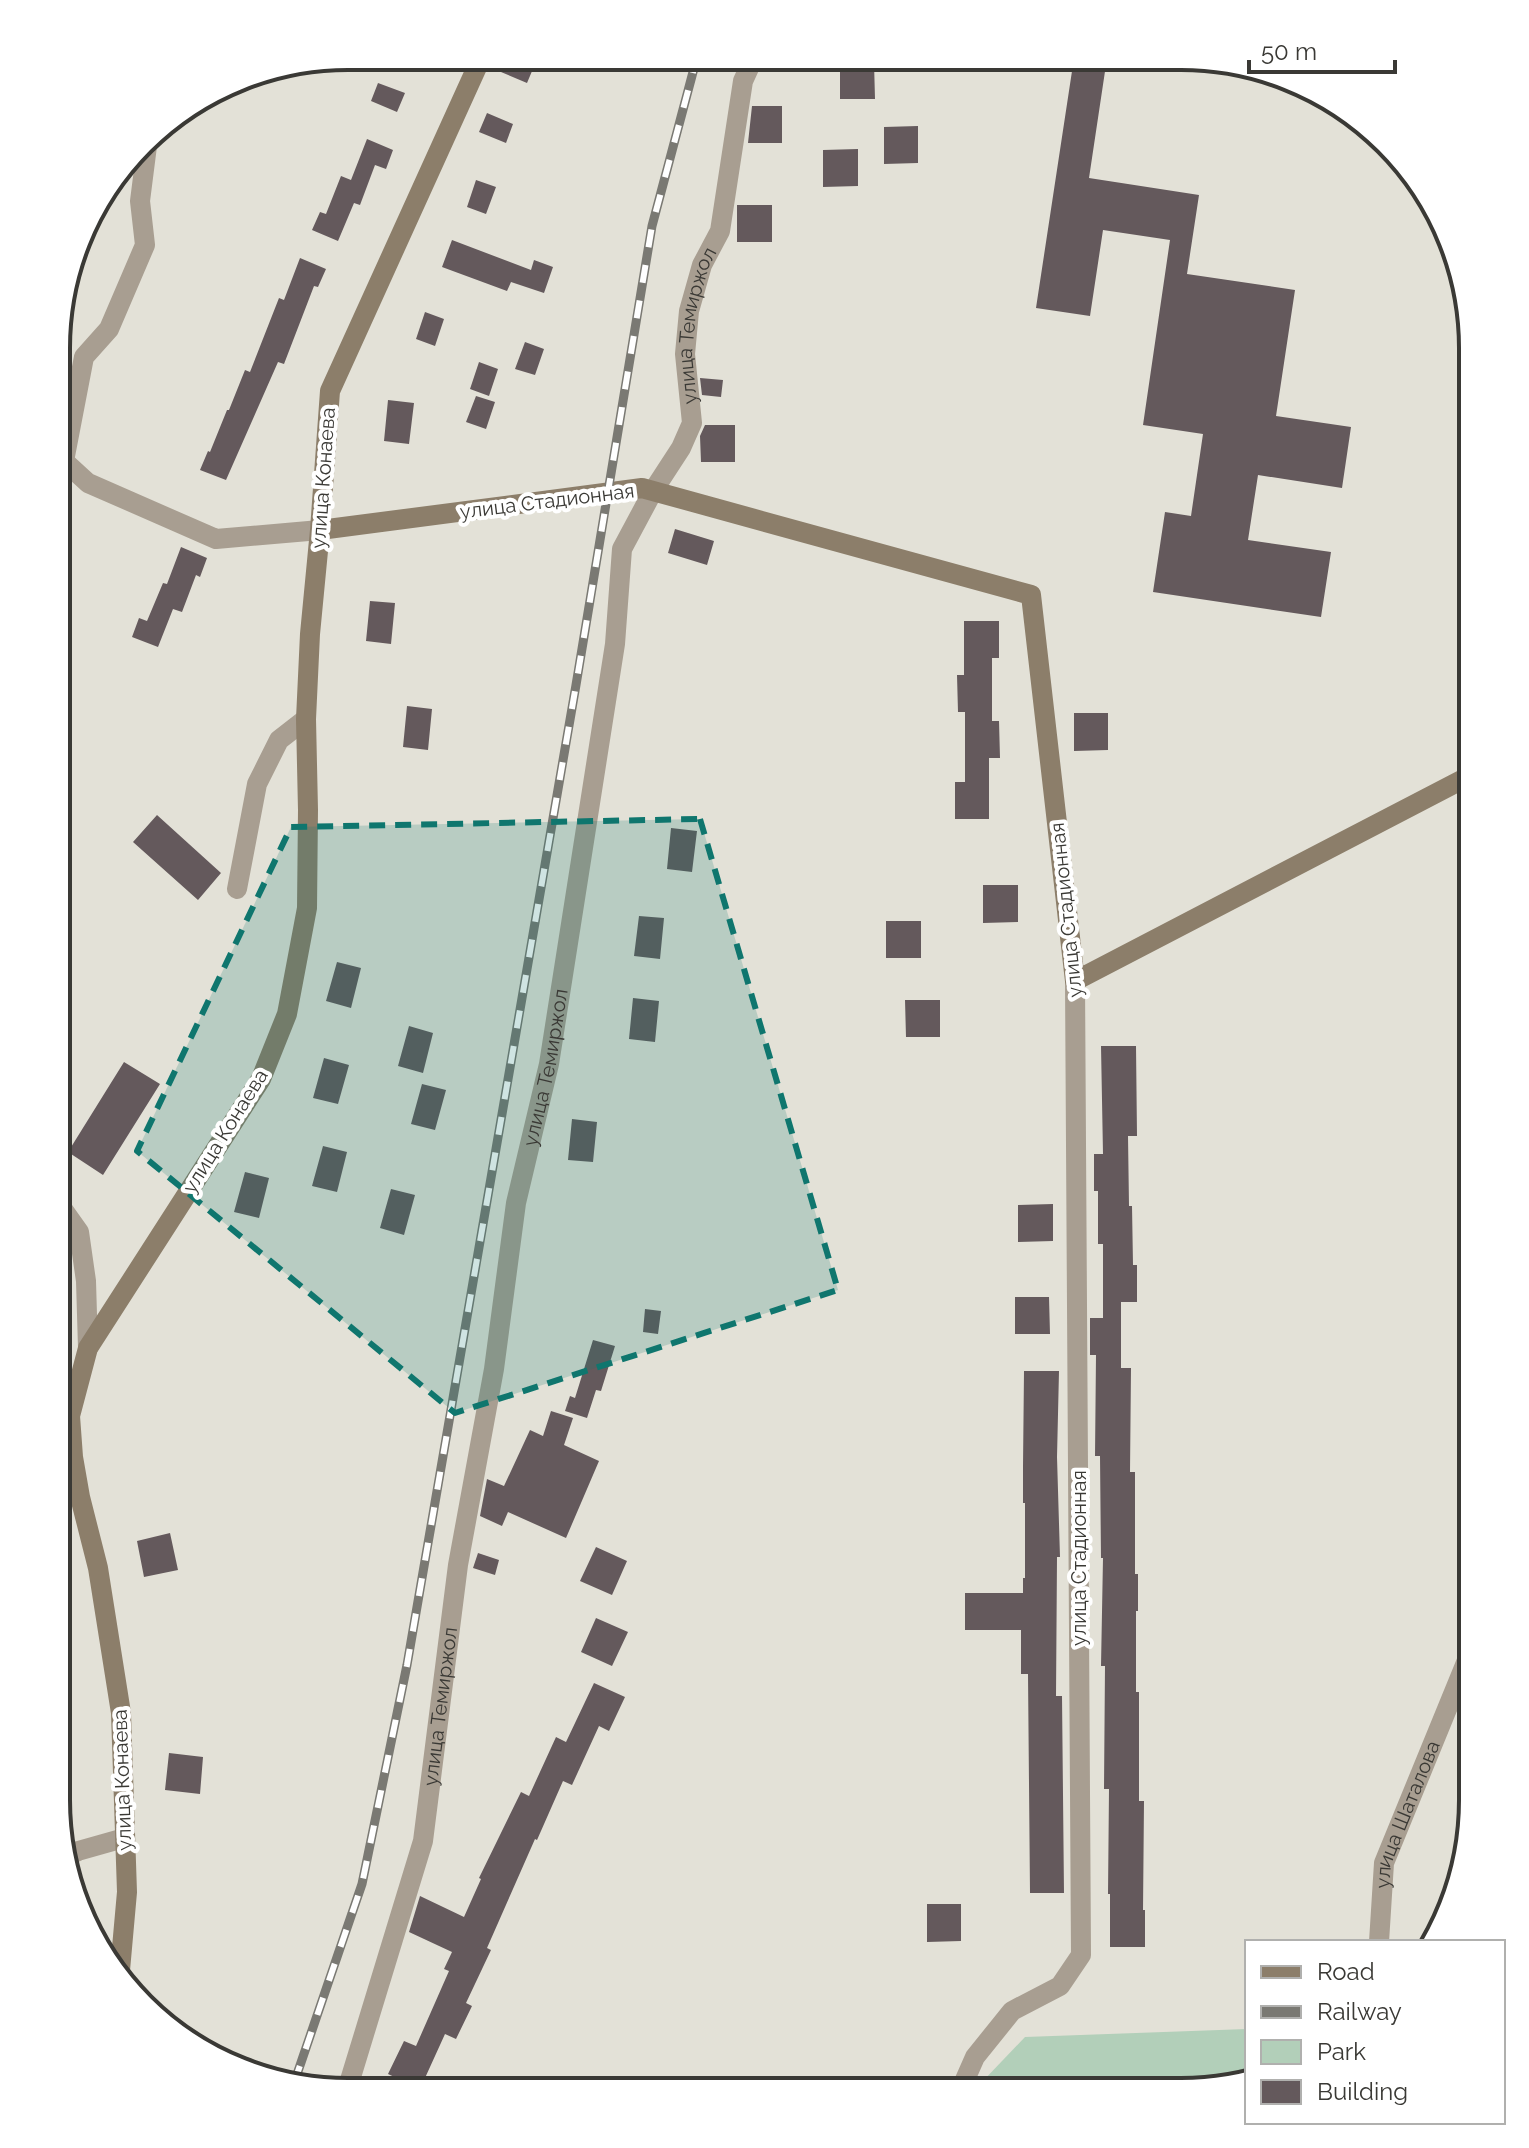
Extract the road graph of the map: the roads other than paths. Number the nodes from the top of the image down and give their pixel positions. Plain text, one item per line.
1 (476, 70) edge
2 (748, 70) edge
3 (145, 159) edge
4 (70, 420) edge
5 (70, 468) edge
6 (653, 491) junction
7 (320, 530) junction
8 (306, 719) junction
9 (1459, 781) edge
10 (237, 889) dead end
11 (1075, 981) junction
12 (70, 1219) edge
13 (88, 1348) junction
14 (1458, 1682) edge
15 (124, 1838) junction
16 (75, 1852) edge
17 (1379, 1940) edge
18 (121, 1960) edge
19 (351, 2078) edge
20 (966, 2078) edge

1 - 7 street, улица Конаева
2 - 6 street, улица Темиржол
3 - 4 street
5 - 7 street
6 - 7 street, улица Стадионная
6 - 11 street, улица Стадионная
6 - 19 street, улица Темиржол
7 - 8 street, улица Конаева
8 - 10 street
8 - 13 street, улица Конаева
9 - 11 street
11 - 20 street, улица Стадионная
12 - 13 street
13 - 15 street, улица Конаева
14 - 17 street, улица Шаталова
15 - 16 street
15 - 18 street, улица Конаева

